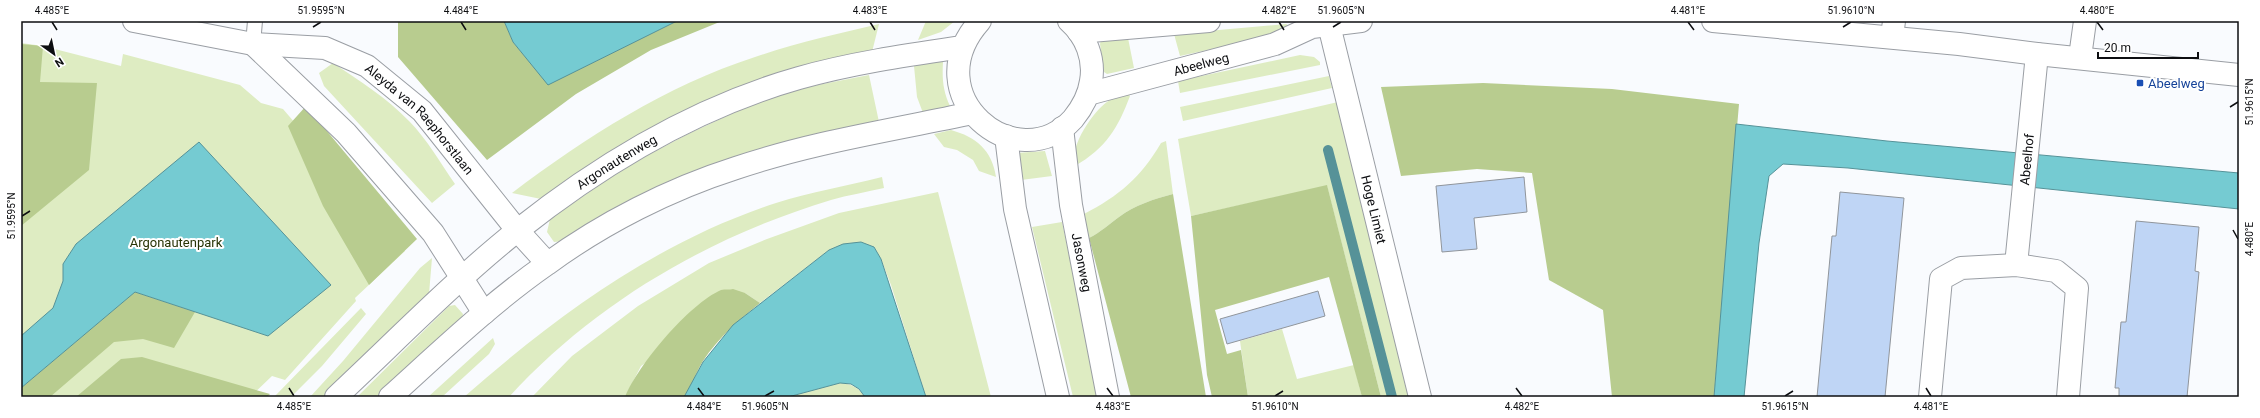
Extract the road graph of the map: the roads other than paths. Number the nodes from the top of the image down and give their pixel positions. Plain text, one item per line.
1 (134, 21) edge
2 (255, 21) edge
3 (980, 21) edge
4 (1209, 21) edge
5 (1288, 21) edge
6 (1361, 21) edge
7 (1713, 21) edge
8 (2084, 21) edge
9 (1323, 24) edge
10 (1074, 26) edge
11 (1893, 29) edge
12 (253, 44) junction
13 (962, 47) junction
14 (2037, 54) junction
15 (2080, 57) junction
16 (2239, 75) edge
17 (1088, 94) junction
18 (972, 113) junction
19 (1062, 128) junction
20 (1006, 136) junction
21 (518, 230) junction
22 (547, 263) junction
23 (2016, 265) junction
24 (462, 279) junction
25 (484, 313) junction
26 (336, 397) edge
27 (390, 397) edge
28 (1058, 397) edge
29 (1108, 397) edge
30 (1420, 397) edge
31 (1930, 397) edge
32 (2068, 397) edge

1 - 12 street, Aleyda van Raephorstlaan
2 - 12 lane
3 - 13 street
4 - 10 street
5 - 9 street, Abeelweg
6 - 9 street, Abeelweg
7 - 11 street
8 - 15 street
9 - 17 street, Abeelweg
9 - 30 street, Hoge Limiet
10 - 17 street
11 - 14 street
12 - 21 street, Aleyda van Raephorstlaan
12 - 24 street
13 - 18 street
13 - 21 street, Argonautenweg
14 - 15 street
14 - 23 street, Abeelhof
15 - 16 street
17 - 19 street
18 - 20 street
18 - 22 street
19 - 20 street
19 - 29 street, Jasonweg
20 - 28 street
21 - 22 street, Aleyda van Raephorstlaan
21 - 24 street, Argonautenweg
22 - 25 street
23 - 31 street
23 - 32 street
24 - 25 street
24 - 26 street, Argonautenweg
25 - 27 street

